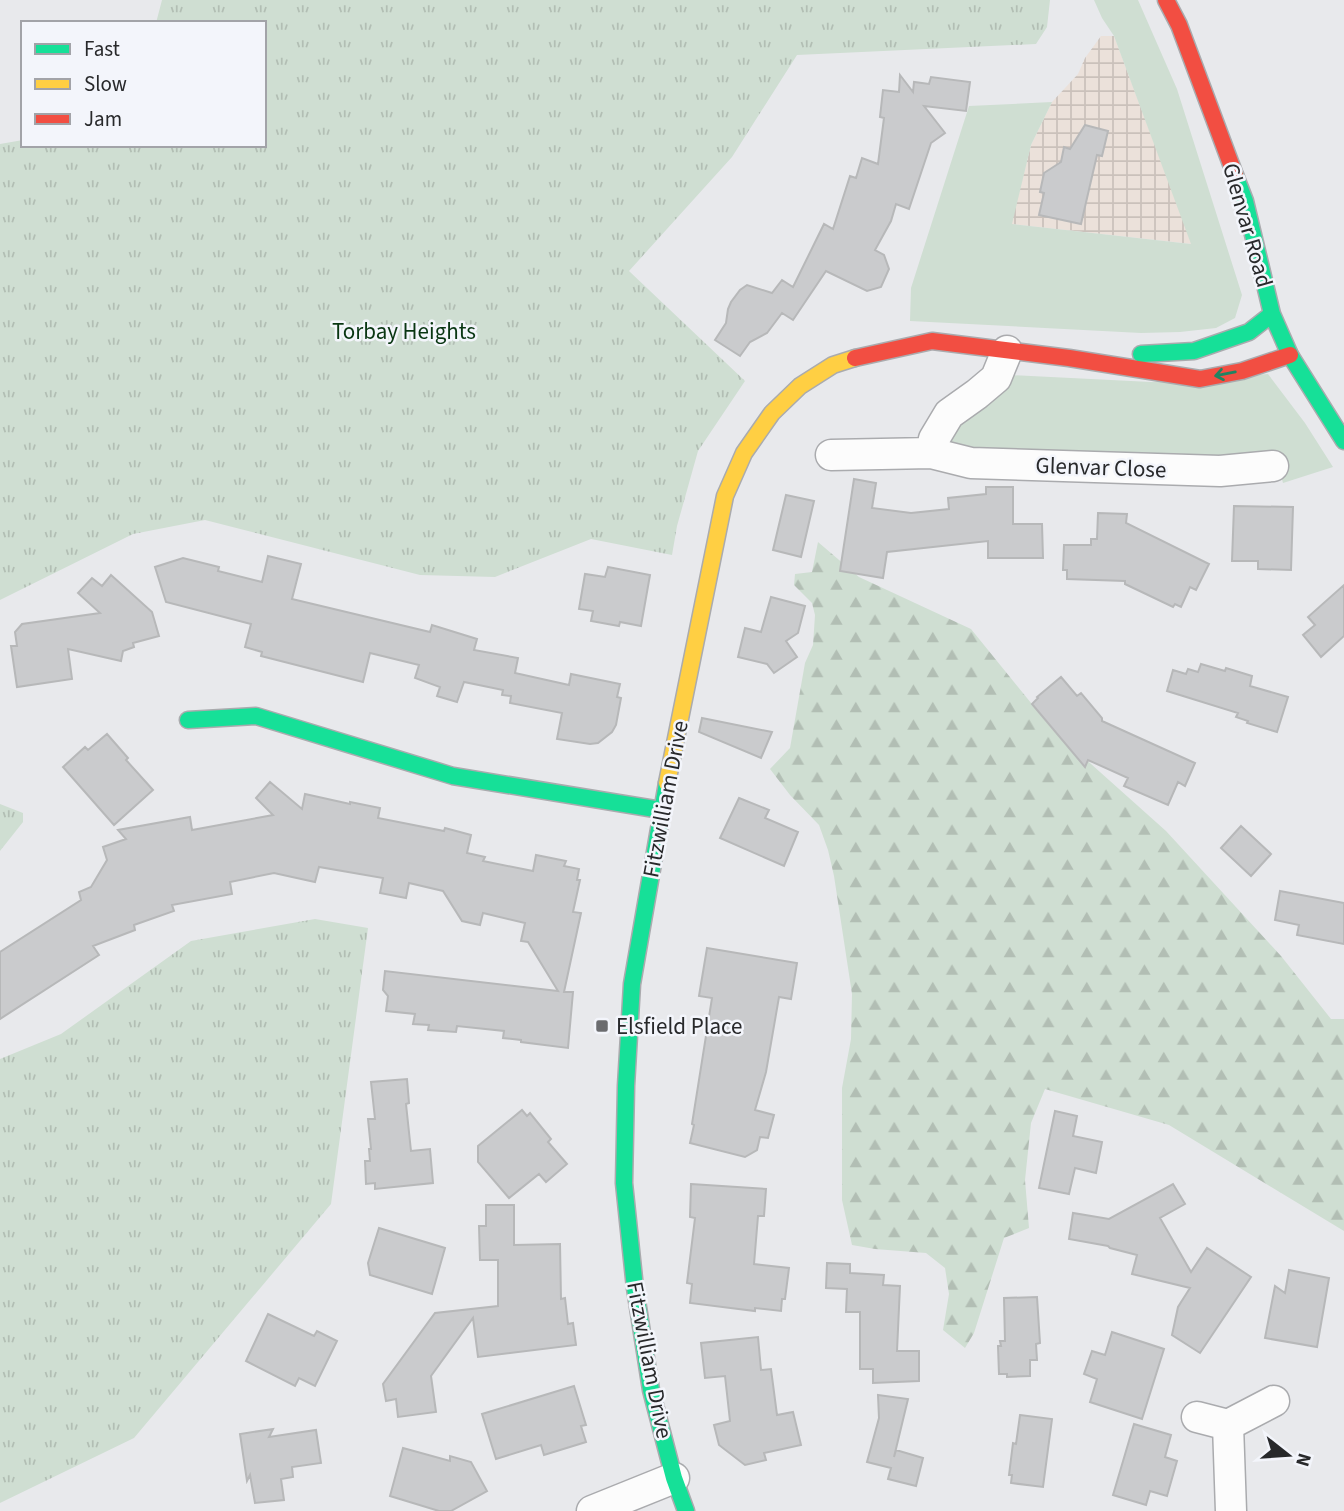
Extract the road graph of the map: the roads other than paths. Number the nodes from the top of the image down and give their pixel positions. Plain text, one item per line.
1 (1166, 0) edge
2 (1272, 314) junction
3 (1007, 351) junction
4 (1290, 355) junction
5 (1069, 358) junction
6 (1344, 441) edge
7 (931, 453) junction
8 (831, 455) dead end
9 (1273, 466) dead end
10 (187, 720) dead end
11 (661, 810) junction
12 (1274, 1401) dead end
13 (1197, 1416) dead end
14 (1228, 1425) junction
15 (674, 1478) junction
16 (592, 1511) edge
17 (686, 1511) edge
18 (1231, 1511) edge

1 - 2 street, Glenvar Road
2 - 4 street, Glenvar Road
2 - 5 street, Fitzwilliam Drive
3 - 5 street, Fitzwilliam Drive
3 - 7 street
3 - 11 street, Fitzwilliam Drive
4 -> 5 street, Fitzwilliam Drive
4 - 6 street, Glenvar Road
7 - 8 street, Glenvar Close
7 - 9 street, Glenvar Close
10 - 11 street
11 - 15 street, Fitzwilliam Drive
12 - 14 street
13 - 14 street
14 - 18 street
15 - 16 street
15 - 17 street, Fitzwilliam Drive

